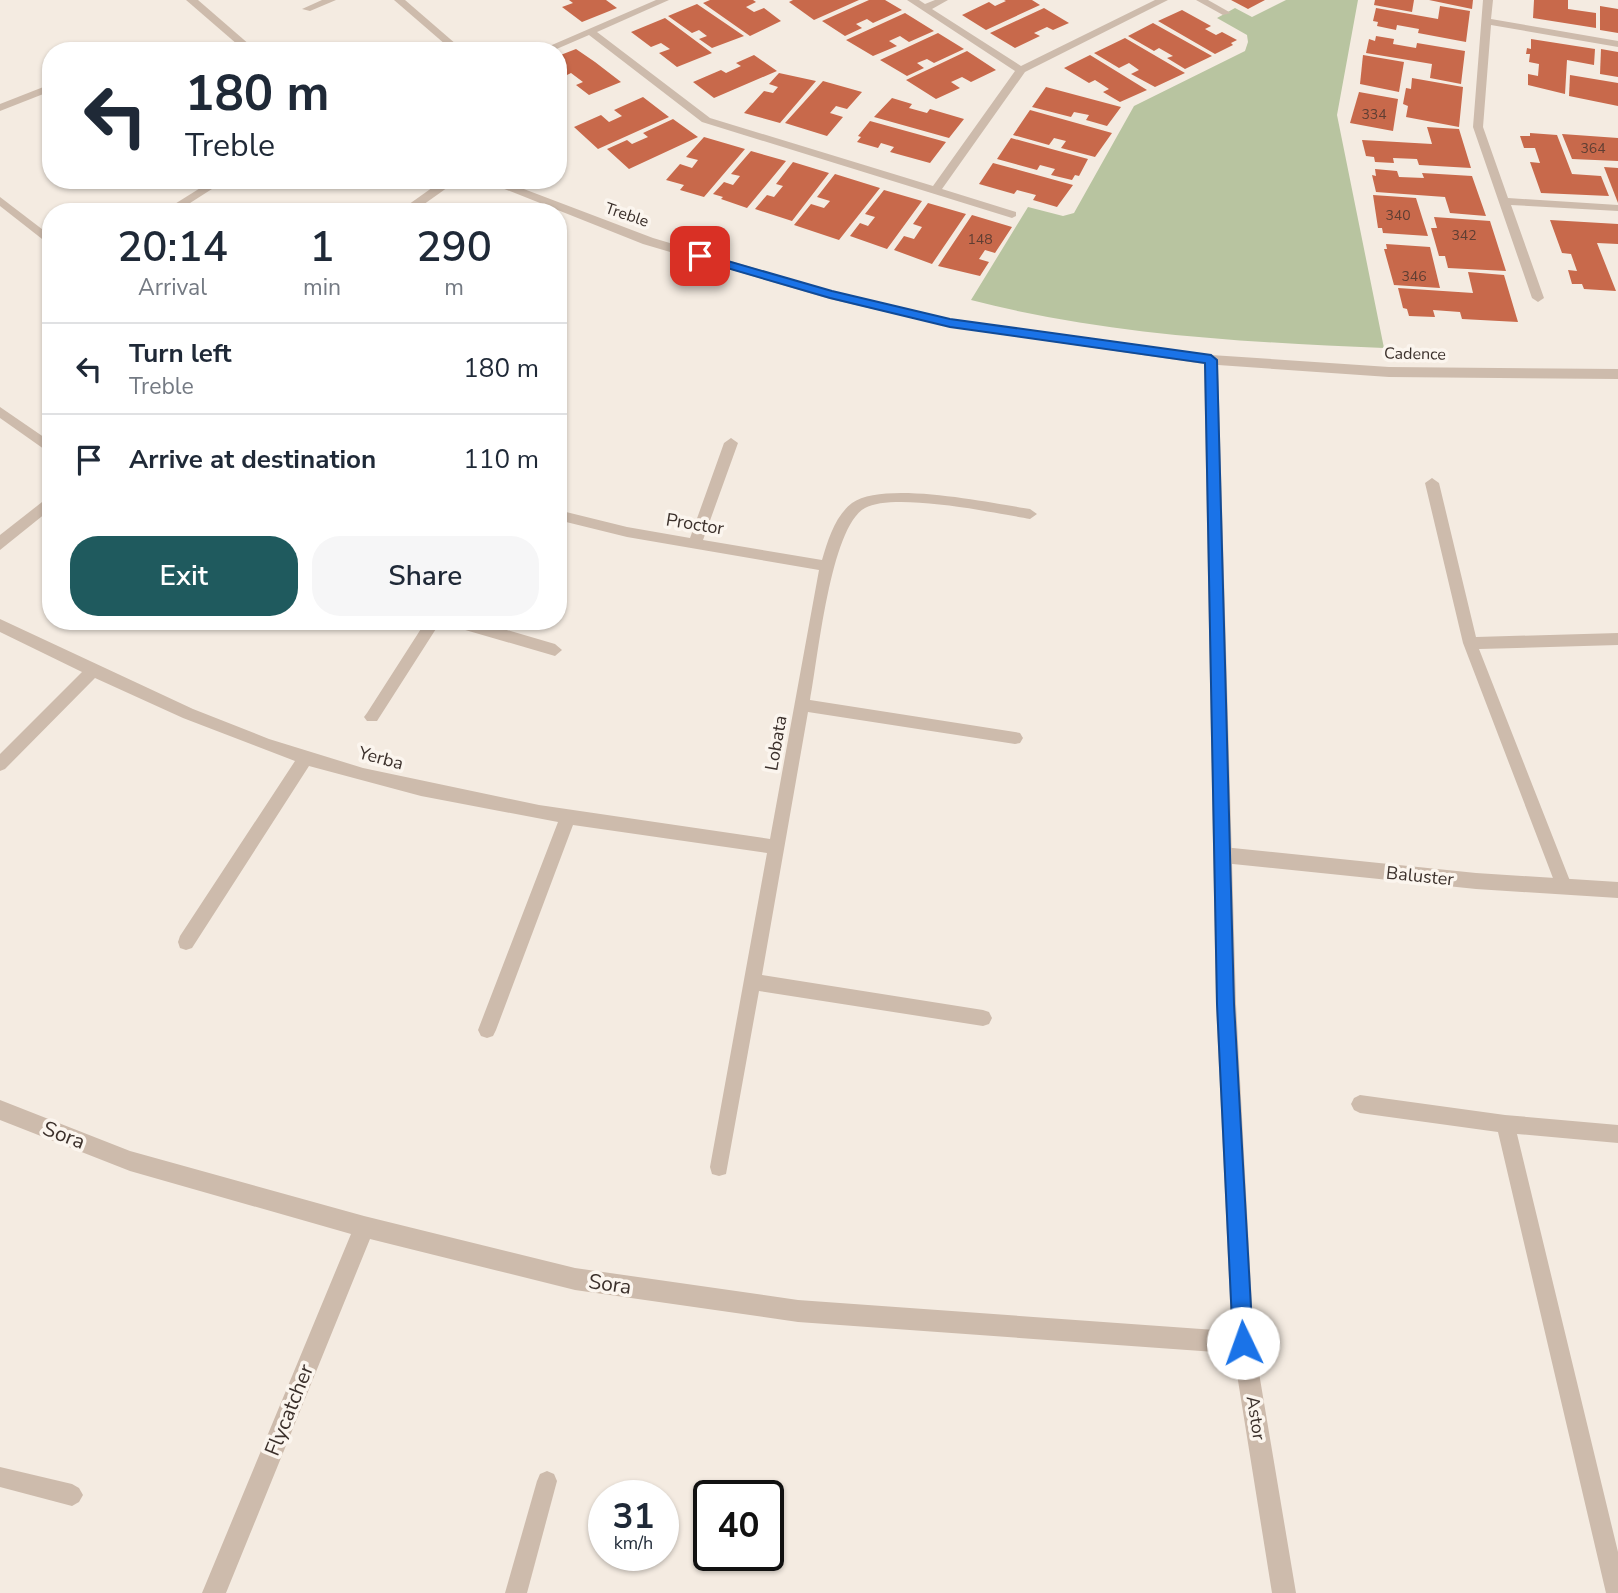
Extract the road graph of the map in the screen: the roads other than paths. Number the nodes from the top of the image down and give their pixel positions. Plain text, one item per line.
1 (191, 0) edge
2 (331, 0) edge
3 (398, 0) edge
4 (664, 0) edge
5 (912, 0) edge
6 (943, 0) edge
7 (1163, 0) edge
8 (1201, 0) edge
9 (1488, 0) edge
10 (925, 8) junction
11 (307, 9) dead end
12 (1226, 13) dead end
13 (1485, 21) junction
14 (590, 31) junction
15 (241, 42) edge
16 (448, 42) edge
17 (564, 42) edge
18 (1618, 44) edge
19 (1021, 70) junction
20 (42, 91) edge
21 (0, 108) edge
22 (206, 189) edge
23 (438, 189) edge
24 (511, 189) edge
25 (935, 191) junction
26 (0, 200) edge
27 (1503, 201) junction
28 (182, 203) edge
29 (418, 203) edge
30 (548, 203) edge
31 (1618, 208) edge
32 (567, 210) edge
33 (1012, 215) dead end
34 (42, 235) edge
35 (1538, 298) dead end
36 (1211, 360) junction
37 (1618, 374) edge
38 (0, 412) edge
39 (42, 442) edge
40 (731, 443) dead end
41 (1432, 483) dead end
42 (42, 508) edge
43 (1030, 514) dead end
44 (567, 517) edge
45 (0, 544) edge
46 (695, 544) junction
47 (827, 566) junction
48 (0, 625) edge
49 (428, 630) edge
50 (487, 630) edge
51 (1618, 639) edge
52 (1470, 643) junction
53 (555, 650) dead end
54 (93, 670) junction
55 (802, 705) junction
56 (372, 716) dead end
57 (1015, 738) dead end
58 (305, 758) junction
59 (0, 764) edge
60 (568, 818) junction
61 (777, 847) junction
62 (1223, 855) junction
63 (1564, 886) junction
64 (1618, 890) edge
65 (186, 942) dead end
66 (752, 982) junction
67 (983, 1018) dead end
68 (487, 1030) dead end
69 (1360, 1104) dead end
70 (0, 1110) edge
71 (1505, 1124) junction
72 (1618, 1134) edge
73 (719, 1167) dead end
74 (364, 1227) junction
75 (1243, 1343) junction
76 (0, 1477) edge
77 (547, 1481) dead end
78 (72, 1494) dead end
79 (214, 1593) edge
80 (516, 1593) edge
81 (1284, 1593) edge
82 (1617, 1593) edge

1 - 15 street
2 - 11 lane
3 - 16 lane
4 - 14 lane
5 - 10 lane
6 - 10 lane
7 - 19 lane
8 - 12 lane
9 - 13 lane
10 - 19 lane
13 - 18 lane
13 - 27 lane
14 - 17 lane
14 - 25 lane
19 - 25 lane
20 - 21 lane
22 - 28 lane
23 - 29 street
24 - 30 street, Treble
25 - 33 lane
26 - 34 lane
27 - 31 lane
27 - 35 lane
32 - 36 street, Treble
36 - 37 street, Cadence
36 - 62 street, Astor
38 - 39 lane
40 - 46 lane
41 - 52 lane
42 - 45 street
43 - 47 lane, Lobata
44 - 46 lane, Proctor
46 - 47 lane, Proctor
47 - 55 lane, Lobata
48 - 54 lane, Yerba
49 - 56 lane
50 - 53 lane
51 - 52 lane
52 - 63 lane
54 - 58 lane, Yerba
54 - 59 lane
55 - 57 lane
55 - 61 lane, Lobata
58 - 60 lane, Yerba
58 - 65 lane
60 - 61 lane, Yerba
60 - 68 lane
61 - 66 lane, Lobata
62 - 63 street, Baluster
62 - 75 street, Astor
63 - 64 street, Baluster
66 - 67 lane
66 - 73 lane, Lobata
69 - 71 lane
70 - 74 street, Sora
71 - 72 lane
71 - 82 lane
74 - 75 street, Sora
74 - 79 street, Flycatcher
75 - 81 street, Astor
76 - 78 lane
77 - 80 lane

